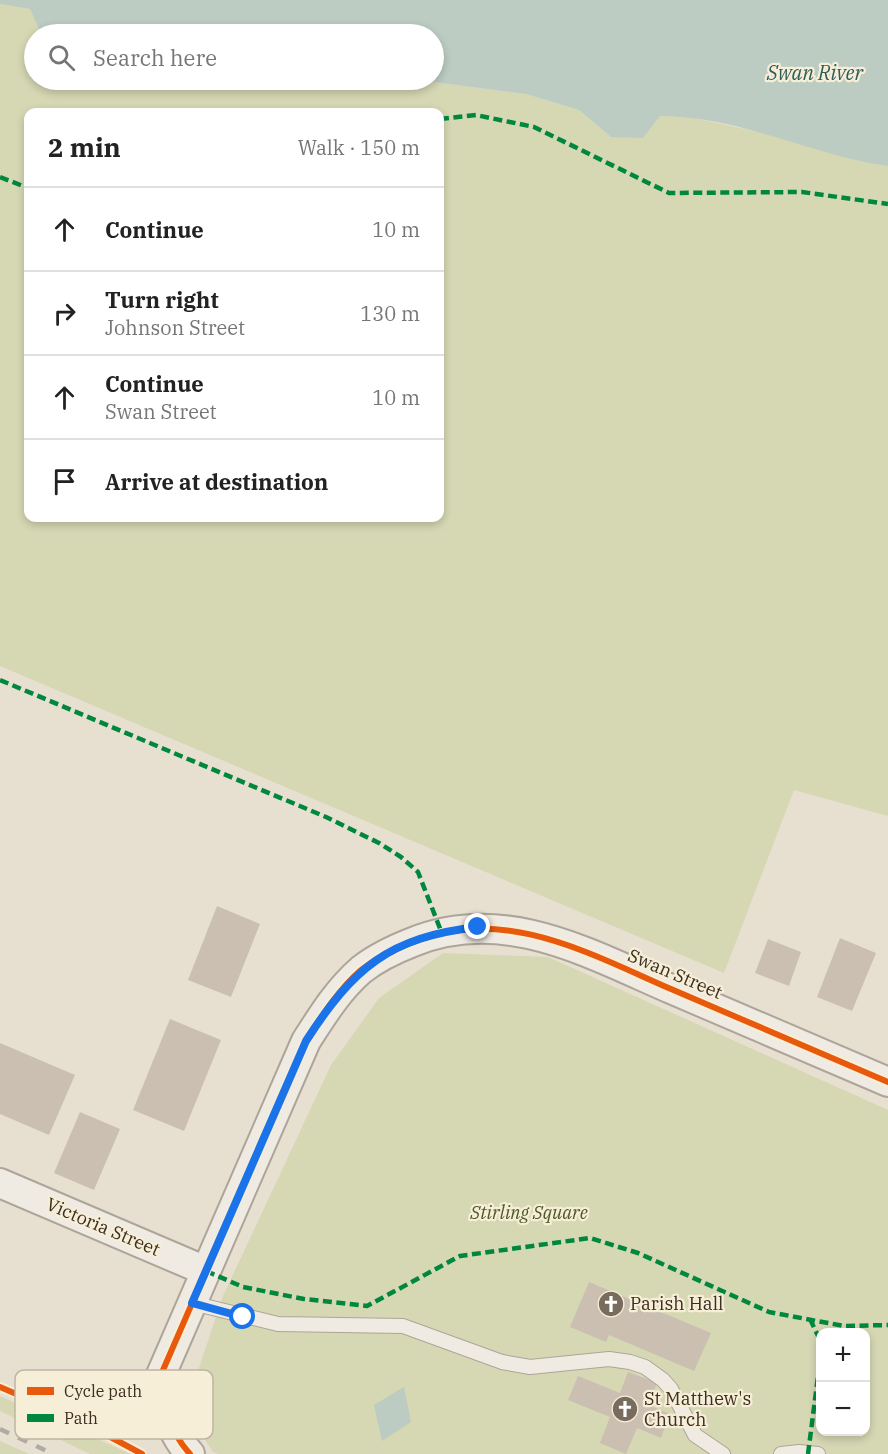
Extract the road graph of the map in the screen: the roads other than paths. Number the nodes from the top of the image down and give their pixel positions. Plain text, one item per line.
1 (888, 1082) edge
2 (0, 1183) edge
3 (206, 1271) junction
4 (192, 1303) junction
5 (163, 1370) edge
6 (176, 1439) edge
7 (190, 1454) edge
8 (723, 1454) edge
9 (781, 1454) edge
10 (818, 1454) edge

1 - 3 street, Swan Street
2 - 3 street, Victoria Street
3 - 4 street, Swan Street
4 - 5 street, Swan Street
4 - 8 lane
6 - 7 street, Swan Street
9 - 10 lane

